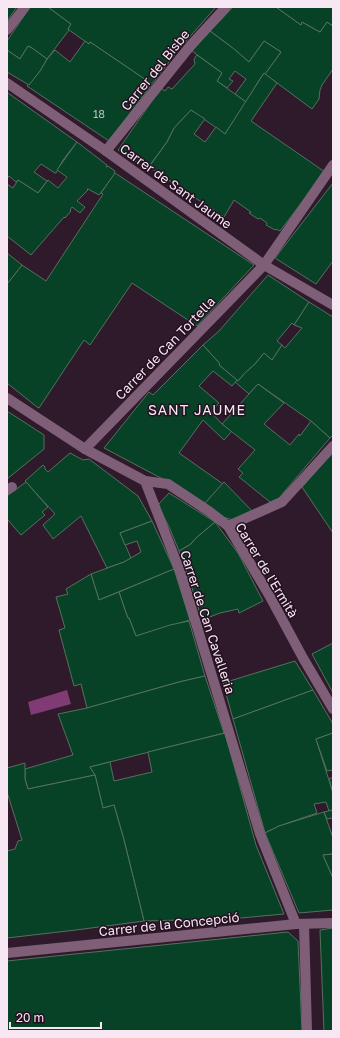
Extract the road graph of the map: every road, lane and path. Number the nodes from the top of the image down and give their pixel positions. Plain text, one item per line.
1 (26, 7) edge
2 (226, 7) edge
3 (7, 30) edge
4 (7, 83) edge
5 (106, 151) junction
6 (333, 164) edge
7 (264, 265) junction
8 (333, 305) edge
9 (7, 398) edge
10 (333, 446) edge
11 (85, 449) junction
12 (145, 481) junction
13 (228, 526) junction
14 (333, 709) edge
15 (333, 923) edge
16 (300, 924) junction
17 (7, 952) edge
18 (307, 1031) edge

1 - 3 street
2 - 5 street, Carrer del Bisbe
4 - 5 street, Carrer de Sant Jaume
5 - 7 street, Carrer de Sant Jaume
6 - 7 street, Carrer de Can Tortella
7 - 8 street, Carrer de Sant Jaume
7 - 11 street, Carrer de Can Tortella
9 - 11 street
10 - 13 street
11 - 12 street
12 - 13 street, Carrer de l'Ermità
12 - 16 street, Carrer de Can Cavalleria
13 - 14 street, Carrer de l'Ermità
15 - 16 street, Carrer de la Concepció
16 - 17 street, Carrer de la Concepció
16 - 18 street

